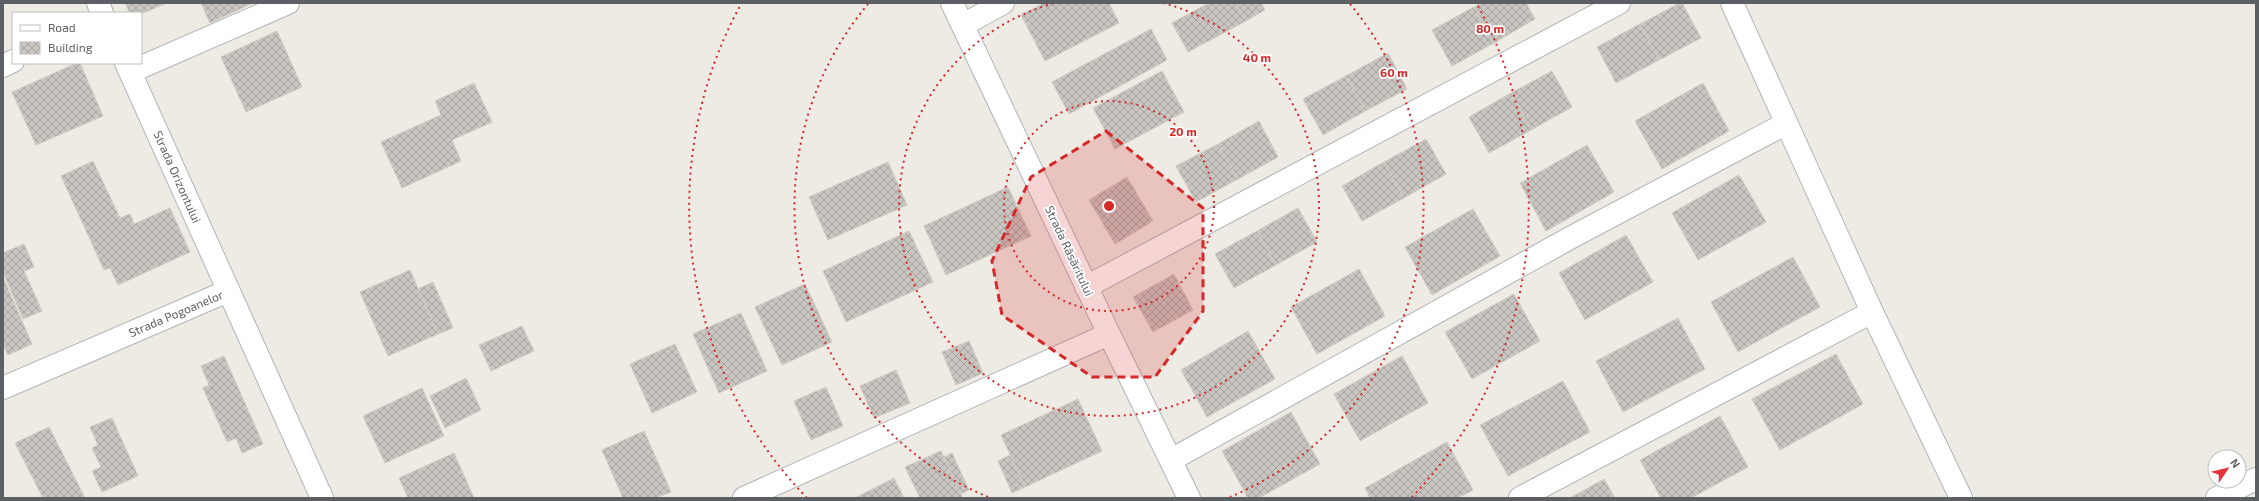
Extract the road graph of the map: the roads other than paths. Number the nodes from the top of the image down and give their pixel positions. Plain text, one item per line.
1 (288, 3) edge
2 (952, 3) edge
3 (1003, 3) edge
4 (1619, 3) edge
5 (1732, 3) edge
6 (963, 25) junction
7 (12, 62) edge
8 (142, 62) edge
9 (138, 64) edge
10 (3, 66) edge
11 (128, 68) edge
12 (1785, 124) junction
13 (1086, 287) junction
14 (228, 291) junction
15 (1872, 312) junction
16 (1109, 334) junction
17 (3, 388) edge
18 (1171, 460) junction
19 (2256, 479) edge
20 (322, 498) edge
21 (744, 498) edge
22 (1189, 498) edge
23 (1520, 498) edge
24 (1961, 498) edge
25 (2217, 498) edge

1 - 8 street
2 - 6 street, Strada Răsăritului
3 - 6 street
4 - 13 street
5 - 12 street
6 - 13 street, Strada Răsăritului
7 - 10 street
9 - 11 street
11 - 14 street, Strada Orizontului
12 - 15 street
12 - 18 street
13 - 16 street, Strada Răsăritului
14 - 17 street, Strada Pogoanelor
14 - 20 street, Strada Pogoanelor
15 - 23 street
15 - 24 street
16 - 18 street, Strada Răsăritului
16 - 21 street
18 - 22 street, Strada Răsăritului
19 - 25 street

